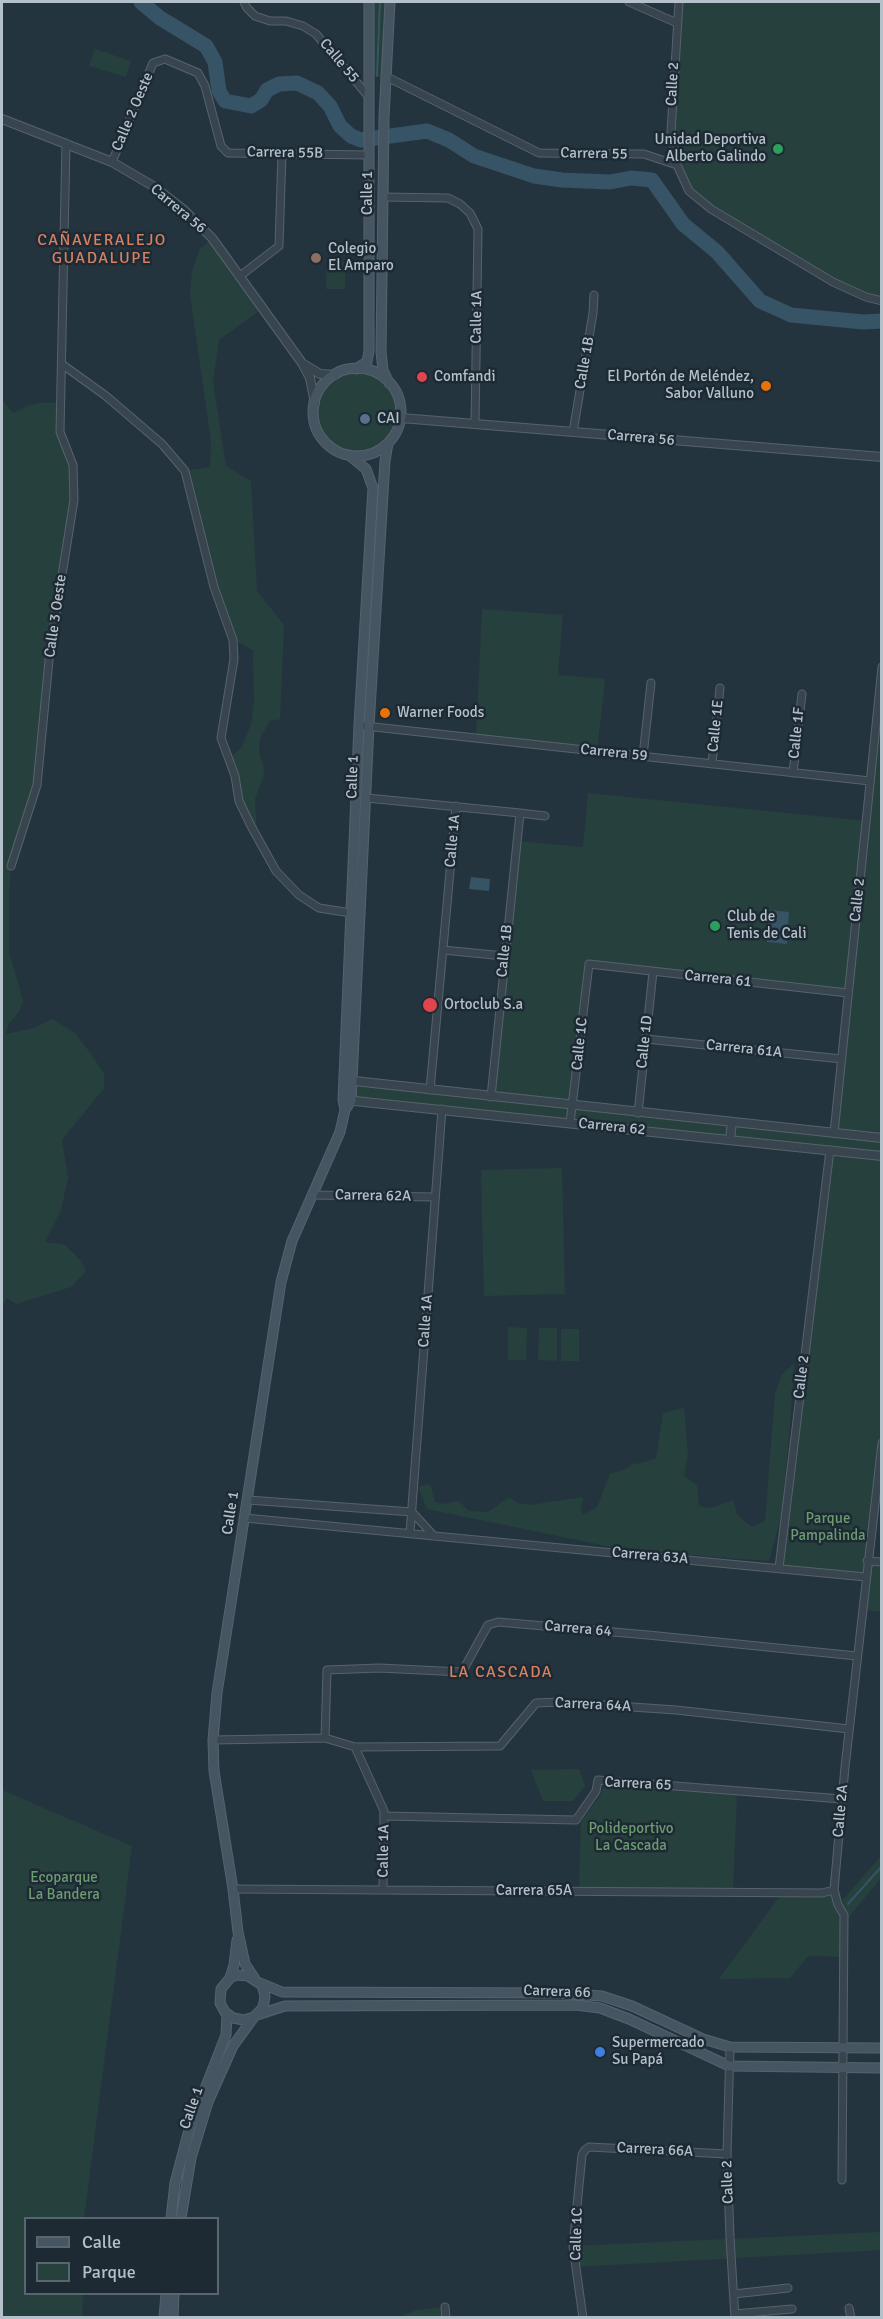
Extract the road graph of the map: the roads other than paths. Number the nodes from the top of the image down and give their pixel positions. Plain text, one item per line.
1 (244, 2) edge
2 (369, 2) edge
3 (390, 2) edge
4 (629, 2) edge
5 (679, 2) edge
6 (677, 23) junction
7 (153, 63) joint
8 (385, 76) junction
9 (369, 98) junction
10 (384, 98) junction
11 (2, 119) edge
12 (66, 143) junction
13 (369, 152) junction
14 (282, 153) junction
15 (112, 162) junction
16 (677, 165) junction
17 (383, 197) junction
18 (240, 276) junction
19 (594, 294) dead end
20 (882, 301) edge
21 (302, 363) junction
22 (63, 365) junction
23 (356, 369) junction
24 (335, 375) junction
25 (389, 382) junction
26 (315, 404) junction
27 (401, 418) junction
28 (475, 424) junction
29 (573, 432) junction
30 (388, 443) junction
31 (349, 455) junction
32 (882, 457) edge
33 (882, 667) edge
34 (651, 683) dead end
35 (720, 688) dead end
36 (802, 694) dead end
37 (359, 725) junction
38 (369, 726) junction
39 (643, 756) junction
40 (712, 764) junction
41 (793, 773) junction
42 (870, 781) junction
43 (367, 798) junction
44 (456, 806) junction
45 (520, 813) junction
46 (545, 816) dead end
47 (12, 866) dead end
48 (351, 913) junction
49 (443, 950) junction
50 (504, 956) junction
51 (588, 964) joint
52 (652, 972) junction
53 (848, 993) junction
54 (646, 1039) junction
55 (842, 1059) junction
56 (348, 1081) junction
57 (430, 1090) junction
58 (491, 1097) junction
59 (346, 1103) junction
60 (573, 1106) junction
61 (442, 1110) junction
62 (638, 1113) junction
63 (732, 1122) junction
64 (570, 1123) junction
65 (834, 1133) junction
66 (882, 1138) edge
67 (730, 1140) junction
68 (830, 1150) junction
69 (882, 1156) edge
70 (311, 1195) junction
71 (435, 1197) junction
72 (882, 1443) edge
73 (880, 1476) edge
74 (248, 1500) junction
75 (412, 1512) junction
76 (245, 1518) junction
77 (410, 1533) junction
78 (434, 1536) junction
79 (867, 1561) junction
80 (882, 1562) edge
81 (778, 1568) junction
82 (866, 1576) junction
83 (857, 1656) junction
84 (849, 1729) junction
85 (325, 1738) junction
86 (213, 1740) junction
87 (355, 1748) junction
88 (843, 1799) junction
89 (384, 1816) junction
90 (233, 1889) junction
91 (383, 1889) junction
92 (834, 1890) junction
93 (237, 1932) junction
94 (230, 1978) junction
95 (257, 1981) junction
96 (228, 2014) junction
97 (255, 2016) junction
98 (730, 2047) junction
99 (843, 2048) junction
100 (882, 2048) edge
101 (729, 2066) junction
102 (843, 2068) junction
103 (882, 2068) edge
104 (585, 2150) joint
105 (727, 2154) junction
106 (842, 2180) dead end
107 (171, 2217) edge
108 (181, 2217) edge
109 (788, 2288) dead end
110 (734, 2294) junction
111 (166, 2295) edge
112 (174, 2295) edge
113 (445, 2307) dead end
114 (849, 2308) dead end
115 (792, 2309) dead end
116 (735, 2316) edge
117 (164, 2318) edge
118 (173, 2318) edge
119 (446, 2318) edge
120 (583, 2318) edge
121 (851, 2318) edge

1 - 9 street, Calle 55
2 - 9 main road, Calle 1
3 - 8 main road, Calle 1
4 - 6 street
5 - 6 street, Calle 2
6 - 16 street, Calle 2
7 - 14 street, Carrera 55B
7 - 15 street, Calle 2 Oeste
8 - 10 main road, Calle 1
8 - 16 street, Carrera 55
9 - 10 main road
9 - 13 main road, Calle 1
10 - 17 main road, Calle 1
11 - 12 street, Carrera 56
12 - 15 street, Carrera 56
12 - 22 street, Calle 3 Oeste
13 - 14 street, Carrera 55B
13 - 23 main road, Calle 1
14 - 18 street
15 - 18 street, Carrera 56
16 - 20 street
17 - 25 main road, Calle 1
17 - 28 street, Calle 1A
18 - 21 street, Carrera 56
19 - 29 street, Calle 1B
21 - 24 street
21 - 26 street, Carrera 56
22 - 47 street, Calle 3 Oeste
22 - 48 street
23 - 24 main road
23 - 25 main road
24 - 26 main road
25 - 27 main road
26 - 31 main road
27 - 28 street, Carrera 56
27 - 30 main road
28 - 29 street, Carrera 56
29 - 32 street, Carrera 56
30 - 31 main road
30 - 38 main road, Calle 1
31 - 37 main road, Calle 1
33 - 42 street, Calle 2
34 - 39 street
35 - 40 street, Calle 1E
36 - 41 street, Calle 1F
37 - 38 street, Carrera 59
37 - 48 main road, Calle 1
38 - 39 street, Carrera 59
38 - 43 main road, Calle 1
39 - 40 street, Carrera 59
40 - 41 street, Carrera 59
41 - 42 street, Carrera 59
42 - 53 street, Calle 2
43 - 44 street
43 - 56 main road, Calle 1
44 - 45 street
44 - 49 street, Calle 1A
45 - 46 street
45 - 50 street, Calle 1B
48 - 56 main road, Calle 1
49 - 50 street
49 - 57 street, Calle 1A
50 - 58 street, Calle 1B
51 - 52 street, Carrera 61
51 - 60 street, Calle 1C
52 - 53 street, Carrera 61
52 - 54 street, Calle 1D
53 - 55 street, Calle 2
54 - 55 street, Carrera 61A
54 - 62 street, Calle 1D
55 - 65 street, Calle 2
56 - 57 street, Carrera 62
56 - 59 main road, Calle 1
57 - 58 street, Carrera 62
58 - 60 street, Carrera 62
59 - 61 street, Carrera 62
59 - 70 main road, Calle 1
60 - 62 street, Carrera 62
60 - 64 street, Calle 1C
61 - 64 street, Carrera 62
61 - 71 street, Calle 1A
62 - 63 street, Carrera 62
63 - 65 street, Carrera 62
63 - 67 street
64 - 67 street, Carrera 62
65 - 66 street, Carrera 62
67 - 68 street, Carrera 62
68 - 69 street, Carrera 62
68 - 81 street, Calle 2
70 - 71 street, Carrera 62A
70 - 74 main road, Calle 1
71 - 75 street, Calle 1A
72 - 73 street, Calle 2A
73 - 79 street, Calle 2A
74 - 75 street
74 - 76 main road, Calle 1
75 - 77 street, Calle 1A
75 - 78 street
76 - 77 street, Carrera 63A
76 - 86 main road, Calle 1
77 - 78 street, Carrera 63A
78 - 81 street, Carrera 63A
79 - 80 street
79 - 82 street, Calle 2A
81 - 82 street, Carrera 63A
82 - 83 street, Calle 2A
83 - 84 street, Calle 2A
83 - 85 street, Carrera 64
84 - 87 street, Carrera 64A
84 - 88 street, Calle 2A
85 - 86 street, Carrera 64A
85 - 87 street, Carrera 64A
86 - 90 main road, Calle 1
87 - 89 street, Calle 1A
88 - 89 street, Carrera 65
88 - 92 street, Calle 2A
89 - 91 street, Calle 1A
90 - 91 street, Carrera 65A
90 - 93 main road, Calle 1
91 - 92 street, Carrera 65A
92 - 99 street, Calle 2A
93 - 94 main road, Calle 1
93 - 95 main road, Calle 1
94 - 95 main road
94 - 96 main road
95 - 97 main road
95 - 98 main road, Carrera 66
96 - 97 main road
96 - 107 main road, Calle 1
97 - 101 main road, Carrera 66
97 - 108 main road, Calle 1
98 - 99 main road, Carrera 66
98 - 101 street, Calle 2
99 - 100 main road, Carrera 66
99 - 102 street, Calle 2A
101 - 102 main road, Carrera 66
101 - 105 street, Calle 2
102 - 103 main road, Carrera 66
102 - 106 street, Calle 2A
104 - 105 street, Carrera 66A
104 - 120 street, Calle 1C
105 - 110 street, Calle 2
109 - 110 street
110 - 116 street, Calle 2
111 - 117 main road
112 - 118 main road
113 - 119 street
114 - 121 street
115 - 116 street

